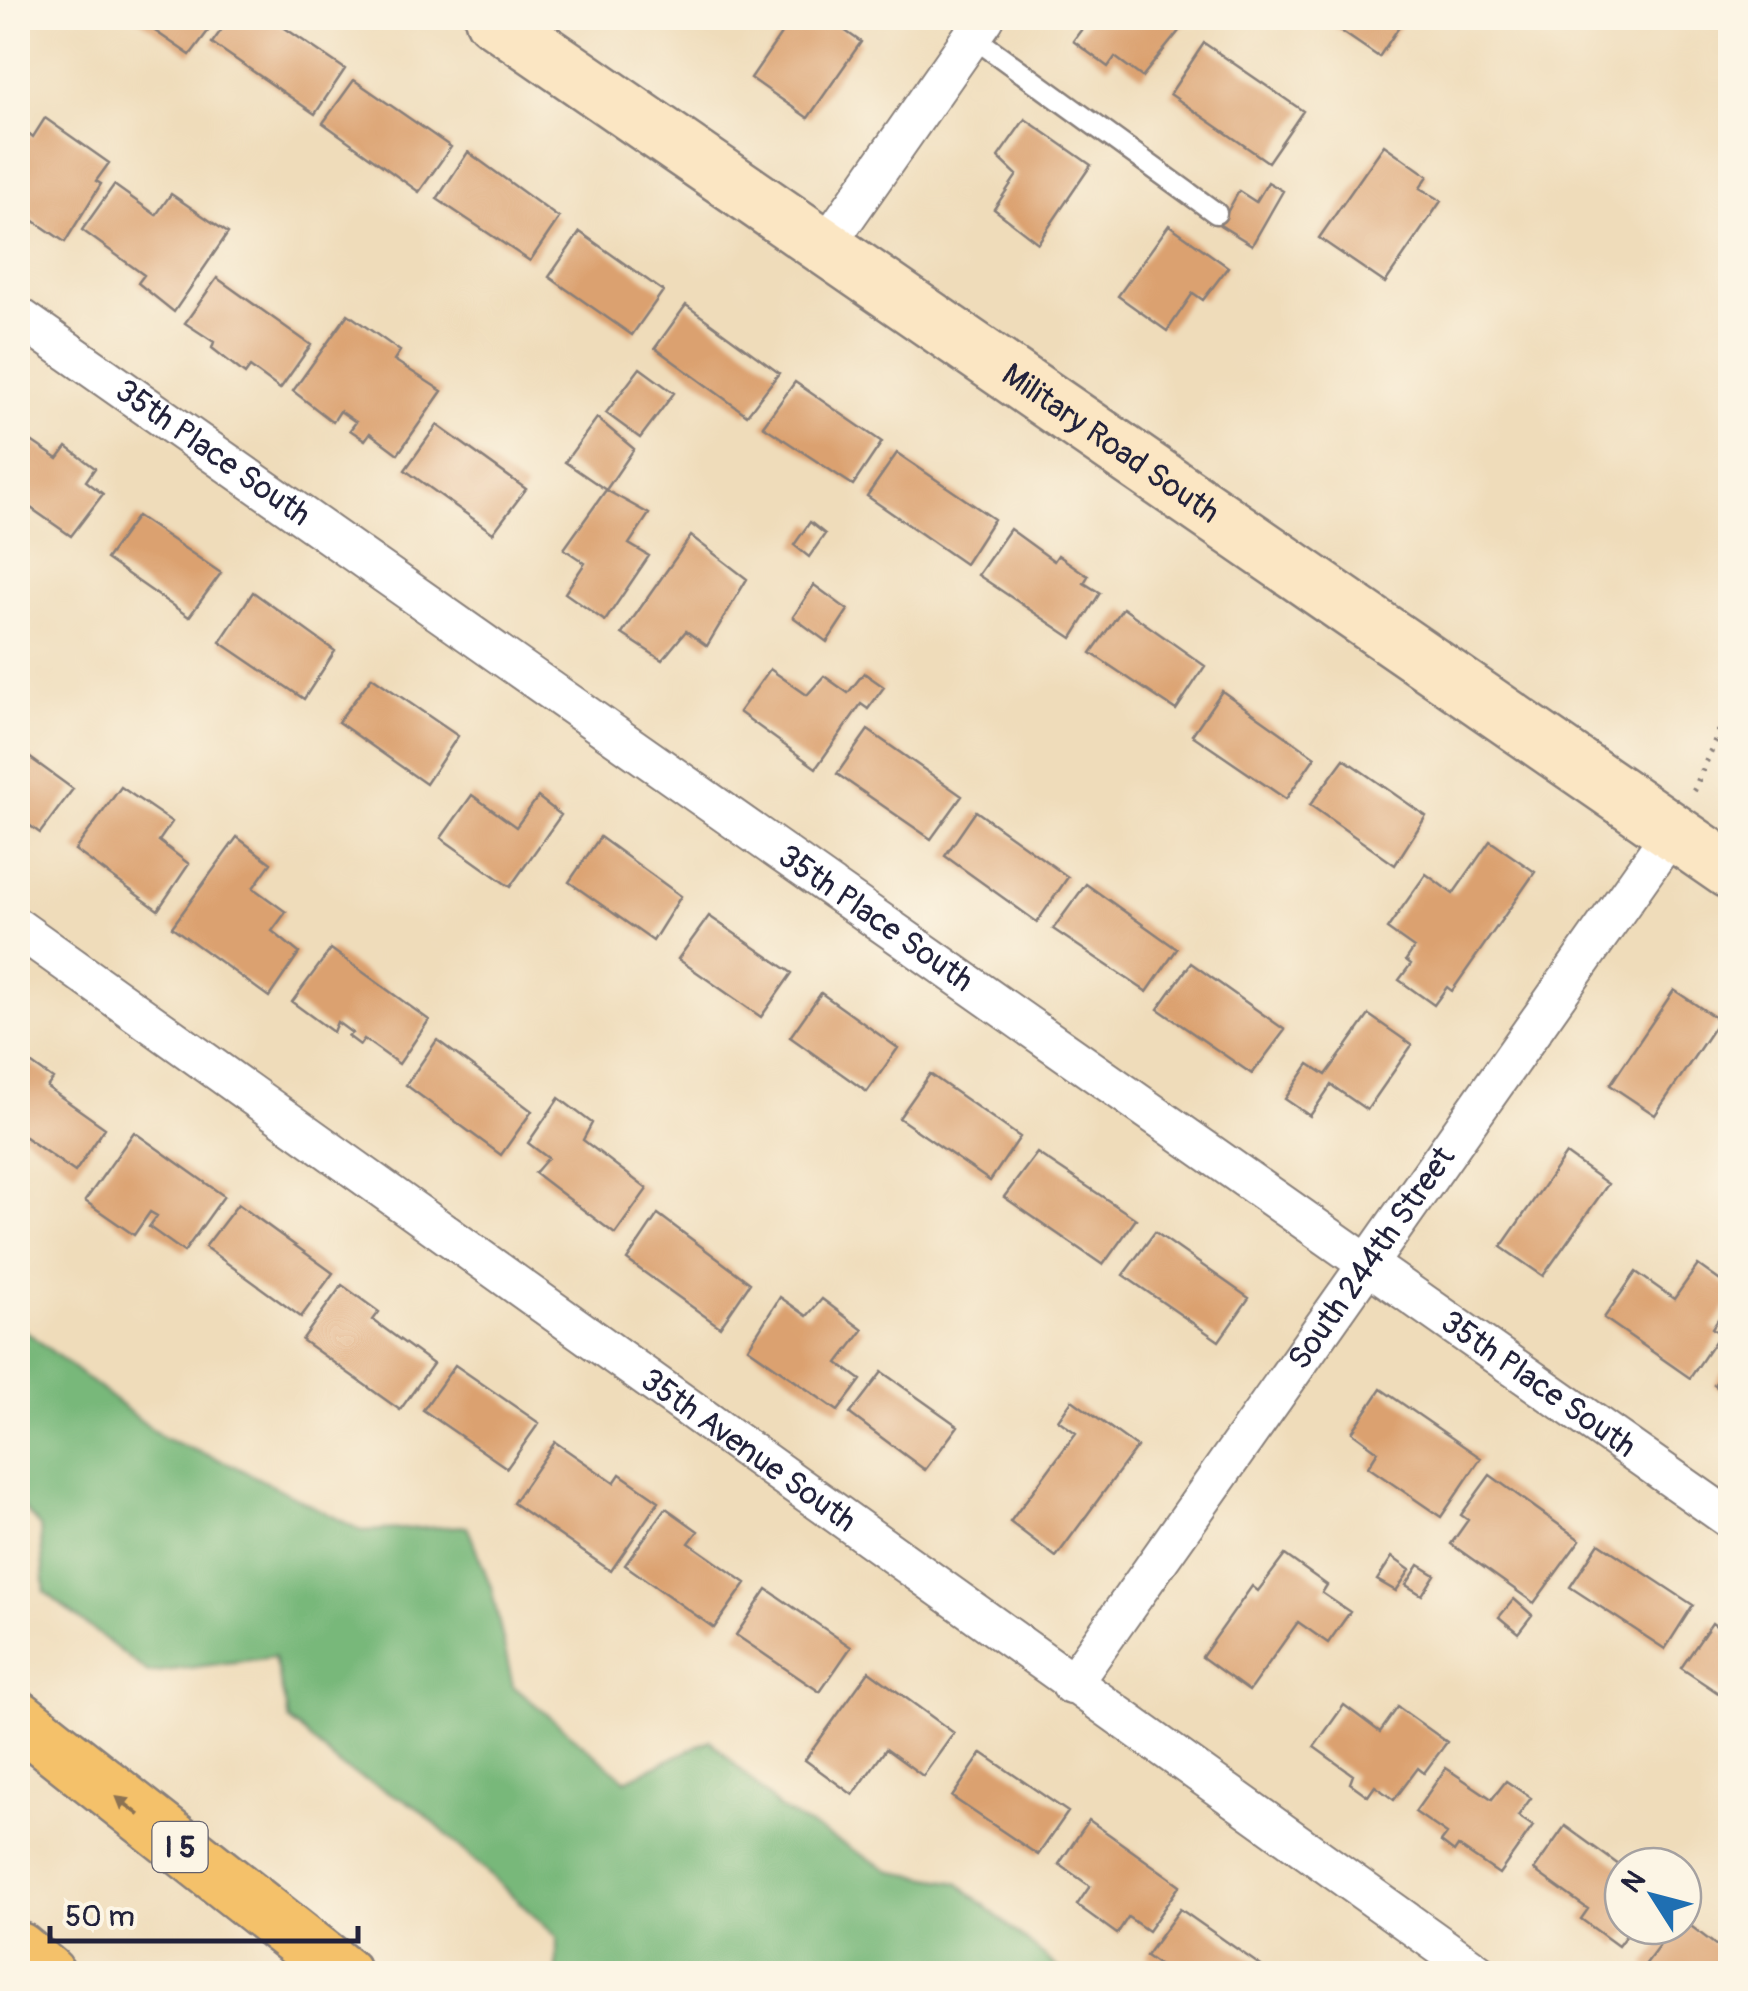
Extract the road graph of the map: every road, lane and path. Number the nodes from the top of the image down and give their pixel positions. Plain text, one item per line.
1 (492, 18) edge
2 (979, 27) edge
3 (1216, 213) dead end
4 (827, 244) junction
5 (18, 316) edge
6 (1730, 705) edge
7 (1672, 832) junction
8 (1730, 871) edge
9 (18, 928) edge
10 (1366, 1266) junction
11 (1730, 1519) edge
12 (1071, 1685) junction
13 (18, 1718) edge
14 (18, 1950) edge
15 (47, 1974) edge
16 (343, 1974) edge
17 (1480, 1974) edge

1 - 4 main road, Military Road South
2 - 3 lane
2 - 4 street
4 - 7 main road, Military Road South
5 - 10 street, 35th Place South
6 - 7 path
7 - 8 main road, Military Road South
7 - 10 street, South 244th Street
9 - 12 street, 35th Avenue South
10 - 11 street, 35th Place South
10 - 12 street, South 244th Street
12 - 17 street, 35th Avenue South
16 -> 13 highway, I 5
14 - 15 highway

